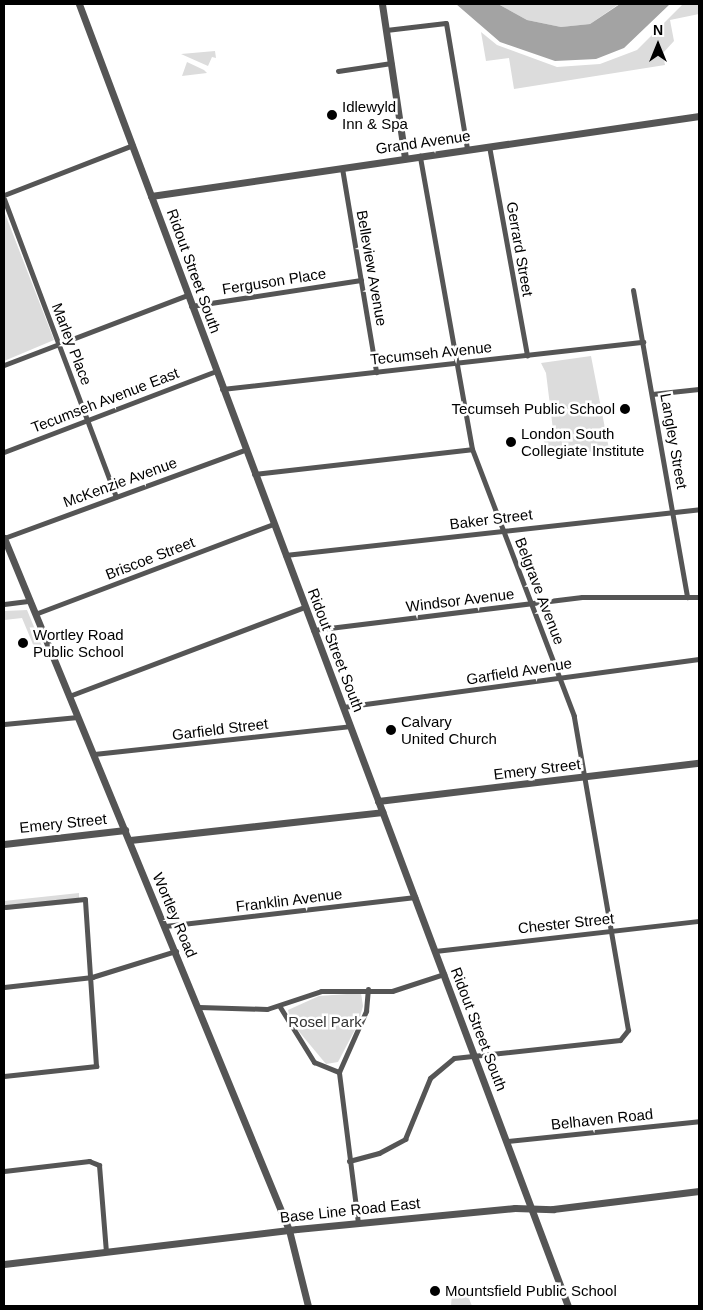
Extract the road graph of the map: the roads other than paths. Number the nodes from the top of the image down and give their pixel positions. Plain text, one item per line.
1 (79, 4) edge
2 (382, 4) edge
3 (386, 30) junction
4 (391, 63) junction
5 (338, 71) dead end
6 (699, 116) edge
7 (132, 145) junction
8 (489, 146) junction
9 (467, 150) junction
10 (420, 156) junction
11 (406, 158) junction
12 (342, 168) junction
13 (4, 195) edge
14 (151, 196) junction
15 (4, 199) edge
16 (361, 280) junction
17 (633, 290) dead end
18 (187, 295) junction
19 (191, 306) junction
20 (643, 342) junction
21 (58, 345) junction
22 (527, 356) junction
23 (455, 362) junction
24 (4, 365) edge
25 (216, 371) junction
26 (376, 372) junction
27 (222, 388) junction
28 (699, 389) edge
29 (652, 394) junction
30 (88, 421) junction
31 (472, 449) junction
32 (245, 450) junction
33 (4, 452) edge
34 (254, 474) junction
35 (116, 497) junction
36 (699, 509) edge
37 (674, 512) junction
38 (274, 524) junction
39 (502, 530) junction
40 (4, 538) edge
41 (285, 555) junction
42 (687, 597) junction
43 (699, 597) edge
44 (30, 601) junction
45 (4, 604) edge
46 (532, 604) junction
47 (305, 608) junction
48 (35, 614) junction
49 (314, 630) junction
50 (699, 659) edge
51 (560, 681) junction
52 (69, 696) junction
53 (342, 707) junction
54 (78, 717) junction
55 (4, 724) edge
56 (350, 726) junction
57 (94, 754) junction
58 (699, 763) edge
59 (586, 777) junction
60 (378, 801) junction
61 (382, 812) junction
62 (125, 830) junction
63 (130, 840) junction
64 (4, 844) edge
65 (415, 898) junction
66 (5, 907) edge
67 (699, 921) edge
68 (165, 926) junction
69 (612, 931) junction
70 (176, 951) junction
71 (435, 951) junction
72 (444, 974) junction
73 (92, 977) junction
74 (4, 988) edge
75 (368, 990) junction
76 (199, 1007) junction
77 (280, 1008) junction
78 (475, 1058) junction
79 (339, 1072) junction
80 (4, 1076) edge
81 (699, 1121) edge
82 (507, 1141) junction
83 (349, 1161) junction
84 (4, 1171) edge
85 (699, 1191) edge
86 (532, 1207) junction
87 (358, 1223) junction
88 (289, 1230) junction
89 (106, 1252) junction
90 (4, 1264) edge
91 (308, 1306) edge
92 (568, 1306) edge

1 - 7 street, Ridout Street South
2 - 3 street
3 - 4 street
3 - 9 street
4 - 5 street
4 - 11 street
6 - 8 street, Grand Avenue
7 - 13 street
7 - 14 street, Ridout Street South
8 - 9 street, Grand Avenue
8 - 22 street, Gerrard Street
9 - 10 street, Grand Avenue
10 - 11 street, Grand Avenue
10 - 23 street, Belgrave Avenue
11 - 12 street, Grand Avenue
12 - 14 street, Grand Avenue
12 - 16 street, Belleview Avenue
14 - 18 street, Ridout Street South
15 - 21 street, Marley Place
16 - 19 street, Ferguson Place
16 - 26 street, Belleview Avenue
17 - 20 street, Langley Street
18 - 19 street, Ridout Street South
18 - 21 street
19 - 25 street, Ridout Street South
20 - 22 street, Tecumseh Avenue
20 - 29 street, Langley Street
21 - 24 street
21 - 30 street, Marley Place
22 - 23 street, Tecumseh Avenue
23 - 26 street, Tecumseh Avenue
23 - 31 street, Belgrave Avenue
25 - 27 street, Ridout Street South
25 - 30 street, Tecumseh Avenue East
26 - 27 street, Tecumseh Avenue
27 - 32 street, Ridout Street South
28 - 29 street
29 - 37 street, Langley Street
30 - 33 street, Tecumseh Avenue East
30 - 35 street, Marley Place
31 - 34 street
31 - 39 street, Belgrave Avenue
32 - 34 street, Ridout Street South
32 - 35 street, McKenzie Avenue
34 - 38 street, Ridout Street South
35 - 40 street, McKenzie Avenue
36 - 37 street, Baker Street
37 - 39 street, Baker Street
37 - 42 street, Langley Street
38 - 41 street, Ridout Street South
38 - 48 street, Briscoe Street
39 - 41 street, Baker Street
39 - 46 street, Belgrave Avenue
40 - 44 street, Wortley Road
41 - 47 street, Ridout Street South
42 - 43 street, Windsor Avenue
42 - 46 street, Windsor Avenue
44 - 45 street
44 - 48 street, Wortley Road
46 - 49 street, Windsor Avenue
46 - 51 street, Belgrave Avenue
47 - 49 street, Ridout Street South
47 - 52 street
48 - 52 street, Wortley Road
49 - 53 street, Ridout Street South
50 - 51 street, Garfield Avenue
51 - 53 street, Garfield Avenue
51 - 59 street, Belgrave Avenue
52 - 54 street, Wortley Road
53 - 56 street, Ridout Street South
54 - 55 street
54 - 57 street, Wortley Road
56 - 57 street, Garfield Street
56 - 60 street, Ridout Street South
57 - 62 street, Wortley Road
58 - 59 street, Emery Street
59 - 60 street, Emery Street
59 - 69 street, Belgrave Avenue
60 - 61 street, Ridout Street South
61 - 63 street
61 - 65 street, Ridout Street South
62 - 63 street, Wortley Road
62 - 64 street, Emery Street
63 - 68 street, Wortley Road
65 - 68 street, Franklin Avenue
65 - 71 street, Ridout Street South
66 - 73 street
67 - 69 street, Chester Street
68 - 70 street, Wortley Road
69 - 71 street, Chester Street
69 - 78 street, Belgrave Avenue
70 - 73 street
70 - 76 street, Wortley Road
71 - 72 street, Ridout Street South
72 - 75 street
72 - 78 street, Ridout Street South
73 - 74 street
73 - 80 street
75 - 77 street
75 - 79 street
76 - 77 street
76 - 88 street, Wortley Road
77 - 79 street
78 - 82 street, Ridout Street South
78 - 83 street
79 - 83 street
81 - 82 street, Belhaven Road
82 - 86 street, Ridout Street South
83 - 87 street
84 - 89 street
85 - 86 street, Base Line Road East
86 - 87 street, Base Line Road East
86 - 92 street, Ridout Street South
87 - 88 street, Base Line Road East
88 - 89 street, Base Line Road East
88 - 91 street, Wortley Road
89 - 90 street, Base Line Road East

